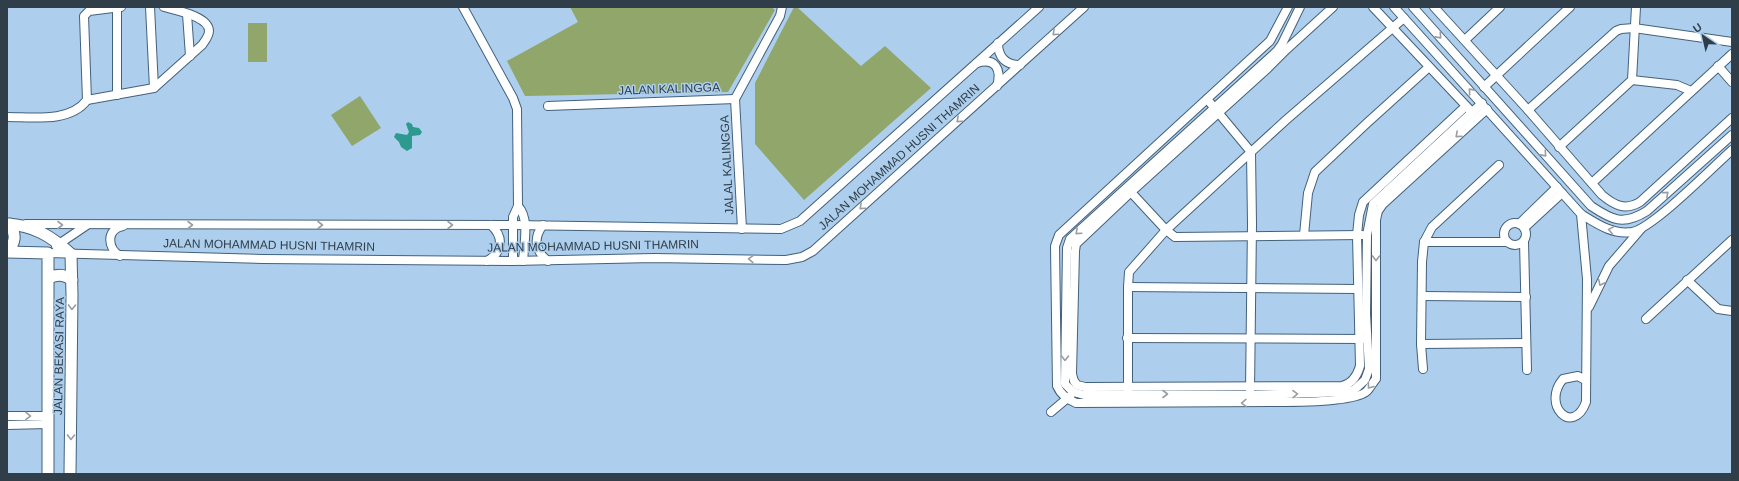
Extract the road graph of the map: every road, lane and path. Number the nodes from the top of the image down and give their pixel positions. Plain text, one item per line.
1 (119, 7) edge
2 (150, 7) edge
3 (164, 7) edge
4 (463, 7) edge
5 (782, 7) edge
6 (1039, 7) edge
7 (1084, 7) edge
8 (1288, 7) edge
9 (1300, 7) edge
10 (1333, 7) edge
11 (1373, 7) edge
12 (1394, 7) edge
13 (1414, 7) edge
14 (1434, 7) edge
15 (1500, 7) edge
16 (1570, 7) edge
17 (1636, 7) edge
18 (187, 14) junction
19 (1404, 18) junction
20 (1426, 21) junction
21 (1392, 28) junction
22 (1634, 28) junction
23 (1415, 30) junction
24 (1465, 40) junction
25 (1732, 42) edge
26 (998, 43) junction
27 (1281, 50) junction
28 (1732, 54) edge
29 (190, 56) junction
30 (976, 64) junction
31 (1020, 65) junction
32 (1718, 66) junction
33 (1429, 68) junction
34 (1497, 75) junction
35 (1632, 80) junction
36 (1732, 82) edge
37 (997, 86) junction
38 (1484, 87) junction
39 (154, 88) junction
40 (1691, 90) junction
41 (117, 95) junction
42 (735, 99) junction
43 (87, 100) junction
44 (1207, 100) junction
45 (548, 106) dead end
46 (1466, 106) junction
47 (1484, 106) junction
48 (1528, 110) junction
49 (1217, 111) junction
50 (1475, 115) junction
51 (7, 117) edge
52 (1732, 118) edge
53 (1527, 136) junction
54 (1732, 136) edge
55 (1518, 144) junction
56 (1559, 147) junction
57 (1732, 150) edge
58 (1251, 152) junction
59 (1433, 153) junction
60 (1499, 165) dead end
61 (1119, 180) junction
62 (1592, 183) junction
63 (1388, 184) junction
64 (1129, 190) junction
65 (1560, 190) junction
66 (1640, 202) junction
67 (518, 206) junction
68 (1647, 211) junction
69 (1581, 214) junction
70 (13, 224) edge
71 (88, 225) junction
72 (126, 225) junction
73 (491, 225) junction
74 (513, 225) junction
75 (525, 225) junction
76 (543, 225) junction
77 (1522, 226) junction
78 (742, 229) junction
79 (1641, 229) junction
80 (1166, 230) junction
81 (1304, 235) junction
82 (1356, 235) junction
83 (1367, 235) junction
84 (1252, 236) junction
85 (1376, 236) junction
86 (1524, 240) junction
87 (1732, 240) edge
88 (1424, 242) junction
89 (1507, 242) junction
90 (59, 244) junction
91 (7, 252) edge
92 (48, 253) junction
93 (71, 254) junction
94 (120, 256) junction
95 (487, 261) junction
96 (513, 261) junction
97 (523, 261) junction
98 (548, 261) junction
99 (49, 278) junction
100 (72, 280) junction
101 (1687, 280) junction
102 (1128, 287) junction
103 (1252, 288) junction
104 (1357, 289) junction
105 (1422, 296) junction
106 (1526, 297) junction
107 (1588, 310) junction
108 (1731, 310) edge
109 (1366, 314) junction
110 (1375, 315) junction
111 (1646, 319) dead end
112 (1127, 338) junction
113 (1251, 338) junction
114 (1363, 338) junction
115 (1421, 344) junction
116 (1526, 344) junction
117 (1423, 369) dead end
118 (1527, 370) dead end
119 (1585, 380) junction
120 (1250, 386) junction
121 (1075, 388) junction
122 (1128, 391) junction
123 (1250, 395) junction
124 (1196, 398) junction
125 (1310, 398) junction
126 (1067, 399) junction
127 (1051, 412) dead end
128 (7, 416) edge
129 (49, 420) junction
130 (7, 425) edge
131 (48, 474) edge
132 (70, 474) edge

1 - 41 street
1 - 43 street
2 - 39 street
3 - 18 street
4 - 67 street
5 - 42 street, JALAN KALINGGA
6 - 26 street, JALAN MOHAMMAD HUSNI THAMRIN
7 -> 31 street, JALAN MOHAMMAD HUSNI THAMRIN
8 - 44 street
9 - 27 street
10 - 27 street
11 - 21 street
12 - 19 street
13 - 20 street
14 - 24 street
15 - 24 street
16 - 34 street
17 - 22 street
18 - 29 street
18 - 29 street
19 - 21 street
19 - 23 street
20 - 23 street
20 -> 38 street
21 - 33 street
21 - 58 street
22 - 25 street
22 - 35 street
22 - 48 street
47 -> 23 street
24 - 34 street
26 - 30 street, JALAN MOHAMMAD HUSNI THAMRIN
26 - 31 street
27 - 49 street
28 - 32 street
29 - 39 street
30 - 37 street
30 - 78 street, JALAN MOHAMMAD HUSNI THAMRIN
31 - 37 street, JALAN MOHAMMAD HUSNI THAMRIN
32 - 36 street
32 - 40 street
33 - 46 street
33 - 81 street
34 - 38 street
34 - 48 street
35 - 40 street
35 - 56 street
37 -> 98 street, JALAN MOHAMMAD HUSNI THAMRIN
38 - 53 street
39 - 41 street
40 - 62 street
41 - 43 street
42 - 45 street, JALAN KALINGGA
42 - 78 street, JALAL KALINGGA
43 - 51 street
44 - 49 street
44 - 61 street
46 - 50 street
46 - 63 street
47 - 50 street
47 - 55 street
48 - 56 street
49 - 58 street
49 - 64 street
50 - 59 street
52 - 66 street
53 - 55 street
53 -> 68 street
68 -> 54 street
55 - 65 street
56 - 62 street
57 - 79 street
58 - 80 street
58 - 84 street
59 - 63 street
59 - 85 street
60 - 88 street
61 - 64 street
61 - 126 street
62 - 66 street
63 - 82 street
63 - 83 street
64 - 80 street
64 - 121 street
65 - 69 street
65 - 77 street
66 - 68 street
67 - 74 street
67 - 75 street
79 -> 69 street
69 - 107 street
70 -> 71 street, JALAN MOHAMMAD HUSNI THAMRIN
70 - 90 main road
70 - 91 main road
71 - 72 street, JALAN MOHAMMAD HUSNI THAMRIN
71 - 90 street
72 -> 73 street, JALAN MOHAMMAD HUSNI THAMRIN
72 - 94 street
73 - 74 street, JALAN MOHAMMAD HUSNI THAMRIN
73 - 95 street
74 - 75 street, JALAN MOHAMMAD HUSNI THAMRIN
74 - 96 street
75 - 76 street, JALAN MOHAMMAD HUSNI THAMRIN
75 - 97 street
76 - 78 street, JALAN MOHAMMAD HUSNI THAMRIN
76 - 98 street
77 - 86 street
77 - 89 street
79 -> 107 street
80 - 84 street
80 - 102 street
81 - 82 street
81 - 84 street
82 - 83 street
82 - 104 street
83 - 85 street
83 - 109 street
84 - 103 street
85 -> 110 street
86 - 89 street
86 - 106 street
87 - 101 street
88 - 89 street
88 - 105 street
90 - 92 street
90 - 93 main road
91 - 92 main road, JALAN MOHAMMAD HUSNI THAMRIN
92 - 93 street, JALAN MOHAMMAD HUSNI THAMRIN
92 - 99 main road, JALAN BEKASI RAYA
93 - 94 street, JALAN MOHAMMAD HUSNI THAMRIN
93 - 100 main road, JALAN BEKASI RAYA
94 - 95 street, JALAN MOHAMMAD HUSNI THAMRIN
95 - 96 street, JALAN MOHAMMAD HUSNI THAMRIN
96 - 97 street, JALAN MOHAMMAD HUSNI THAMRIN
97 - 98 street, JALAN MOHAMMAD HUSNI THAMRIN
99 - 100 main road
99 - 129 main road, JALAN BEKASI RAYA
100 -> 132 main road, JALAN BEKASI RAYA
101 - 108 street
101 - 111 street
102 - 103 street
102 - 112 street
103 - 104 street
103 - 113 street
104 - 114 street
105 - 106 street
105 - 115 street
106 - 116 street
107 - 119 street
109 - 110 street
109 - 114 street
110 -> 125 street
112 - 113 street
112 - 122 street
113 - 114 street
113 - 120 street
114 - 120 street
114 - 125 street
115 - 116 street
115 - 117 street
116 - 118 street
119 - 119 street
120 - 122 street
120 - 123 street
121 - 122 street
121 - 126 street
122 -> 124 street
123 - 124 street
123 -> 125 street
125 -> 124 street
124 - 126 street
126 - 127 street
128 -> 129 street
129 - 130 street
129 - 131 main road, JALAN BEKASI RAYA

